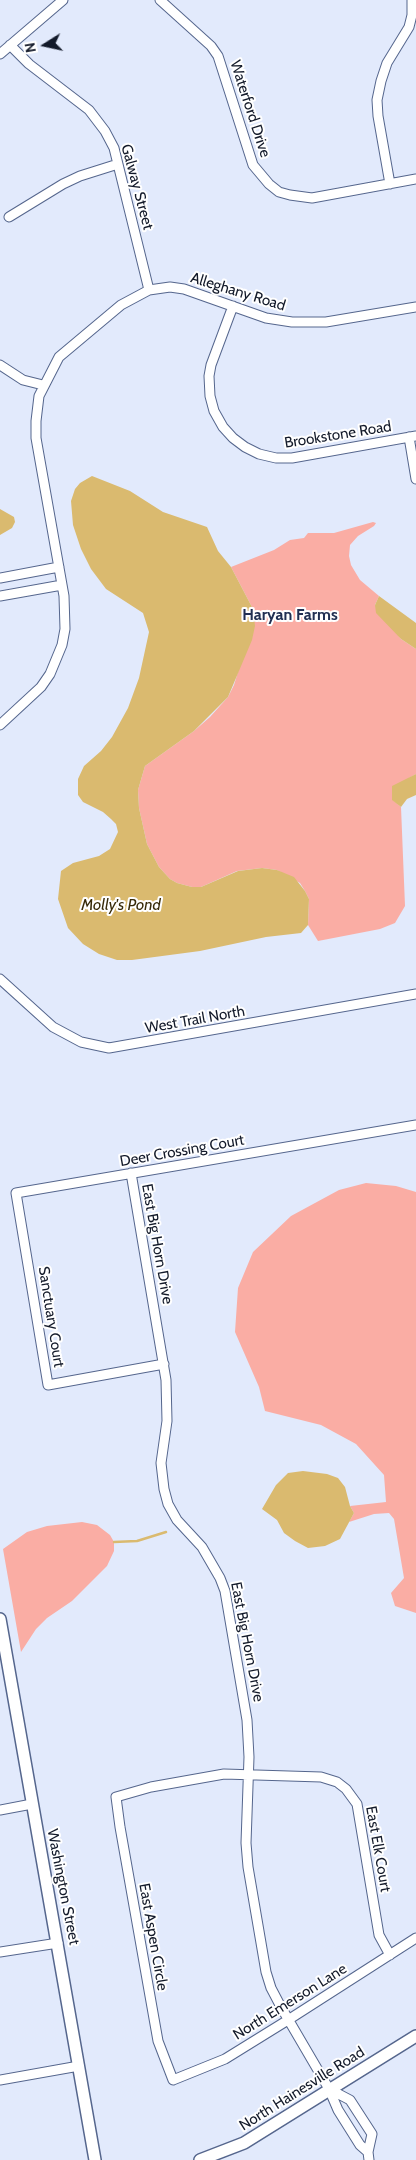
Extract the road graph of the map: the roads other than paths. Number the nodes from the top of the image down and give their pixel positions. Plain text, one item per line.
1 (63, 0) edge
2 (160, 0) edge
3 (412, 0) edge
4 (10, 45) junction
5 (0, 54) edge
6 (118, 164) junction
7 (416, 180) edge
8 (390, 184) junction
9 (9, 217) dead end
10 (149, 290) junction
11 (233, 306) junction
12 (416, 307) edge
13 (0, 365) edge
14 (43, 385) junction
15 (412, 436) edge
16 (416, 479) edge
17 (61, 576) junction
18 (0, 578) edge
19 (0, 596) edge
20 (0, 725) edge
21 (0, 979) edge
22 (416, 994) edge
23 (416, 1125) edge
24 (131, 1174) junction
25 (27, 1256) joint
26 (164, 1364) junction
27 (0, 1619) edge
28 (249, 1775) junction
29 (116, 1797) joint
30 (32, 1804) junction
31 (0, 1810) edge
32 (416, 1938) edge
33 (58, 1943) junction
34 (0, 1952) edge
35 (390, 1955) junction
36 (288, 2020) junction
37 (416, 2036) edge
38 (79, 2066) junction
39 (0, 2080) edge
40 (173, 2080) joint
41 (329, 2089) junction
42 (368, 2156) edge
43 (95, 2160) edge
44 (200, 2160) edge

1 - 4 street
2 - 8 street, Waterford Drive
3 - 8 street
4 - 5 street
4 - 6 street, Galway Street
6 - 9 street
6 - 10 street, Galway Street
7 - 8 street, Waterford Drive
10 - 11 street, Alleghany Road
10 - 14 street, Alleghany Road
11 - 12 street, Alleghany Road
11 - 15 street, Brookstone Road
13 - 14 street
14 - 17 street, Alleghany Road
15 - 16 street
17 - 18 street
17 - 19 street
17 - 20 street
21 - 22 street, West Trail North
23 - 24 street, Deer Crossing Court
24 - 25 street, Deer Crossing Court
24 - 26 street, East Big Horn Drive
25 - 26 street, Sanctuary Court
26 - 28 street, East Big Horn Drive
27 - 30 main road, Washington Street
28 - 29 street, East Elk Court
28 - 35 street, East Elk Court
28 - 36 street, East Big Horn Drive
29 - 40 street, East Aspen Circle
30 - 31 street
30 - 33 main road, Washington Street
32 - 35 street, North Emerson Lane
33 - 34 street
33 - 38 main road, Washington Street
35 - 36 street, North Emerson Lane
36 - 40 street, North Emerson Lane
36 - 41 street, East Big Horn Drive
37 - 41 main road, North Hainesville Road
38 - 39 street
38 - 43 main road, Washington Street
41 - 42 street, East Big Horn Drive
41 - 42 street
41 - 44 main road, North Hainesville Road

